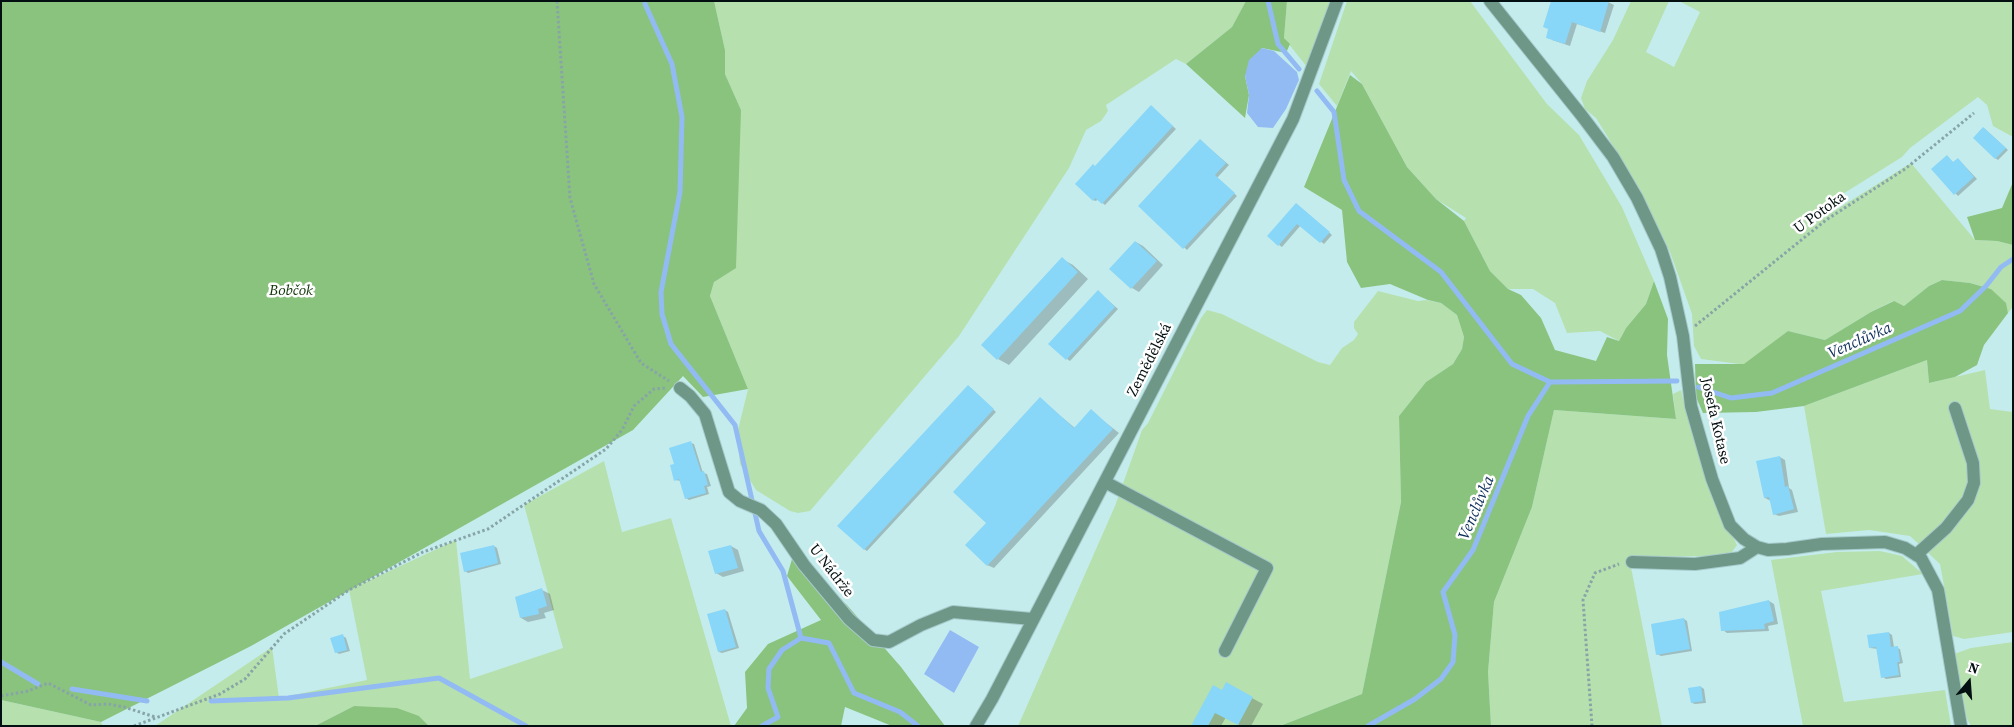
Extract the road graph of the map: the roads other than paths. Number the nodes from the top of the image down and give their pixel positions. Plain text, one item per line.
1 (1337, 1) edge
2 (1490, 1) edge
3 (680, 388) road end
4 (1955, 408) dead end
5 (1105, 482) junction
6 (1757, 547) junction
7 (1916, 555) junction
8 (1632, 562) road end
9 (1032, 619) junction
10 (1225, 651) dead end
11 (976, 726) edge
12 (1961, 726) edge

1 - 5 street, Zemědělská
2 - 6 street, Josefa Kotase
3 - 9 street, U Nádrže
4 - 7 street
5 - 9 street, Zemědělská
5 - 10 street
6 - 7 street
6 - 8 street
7 - 12 street
9 - 11 street, Zemědělská

